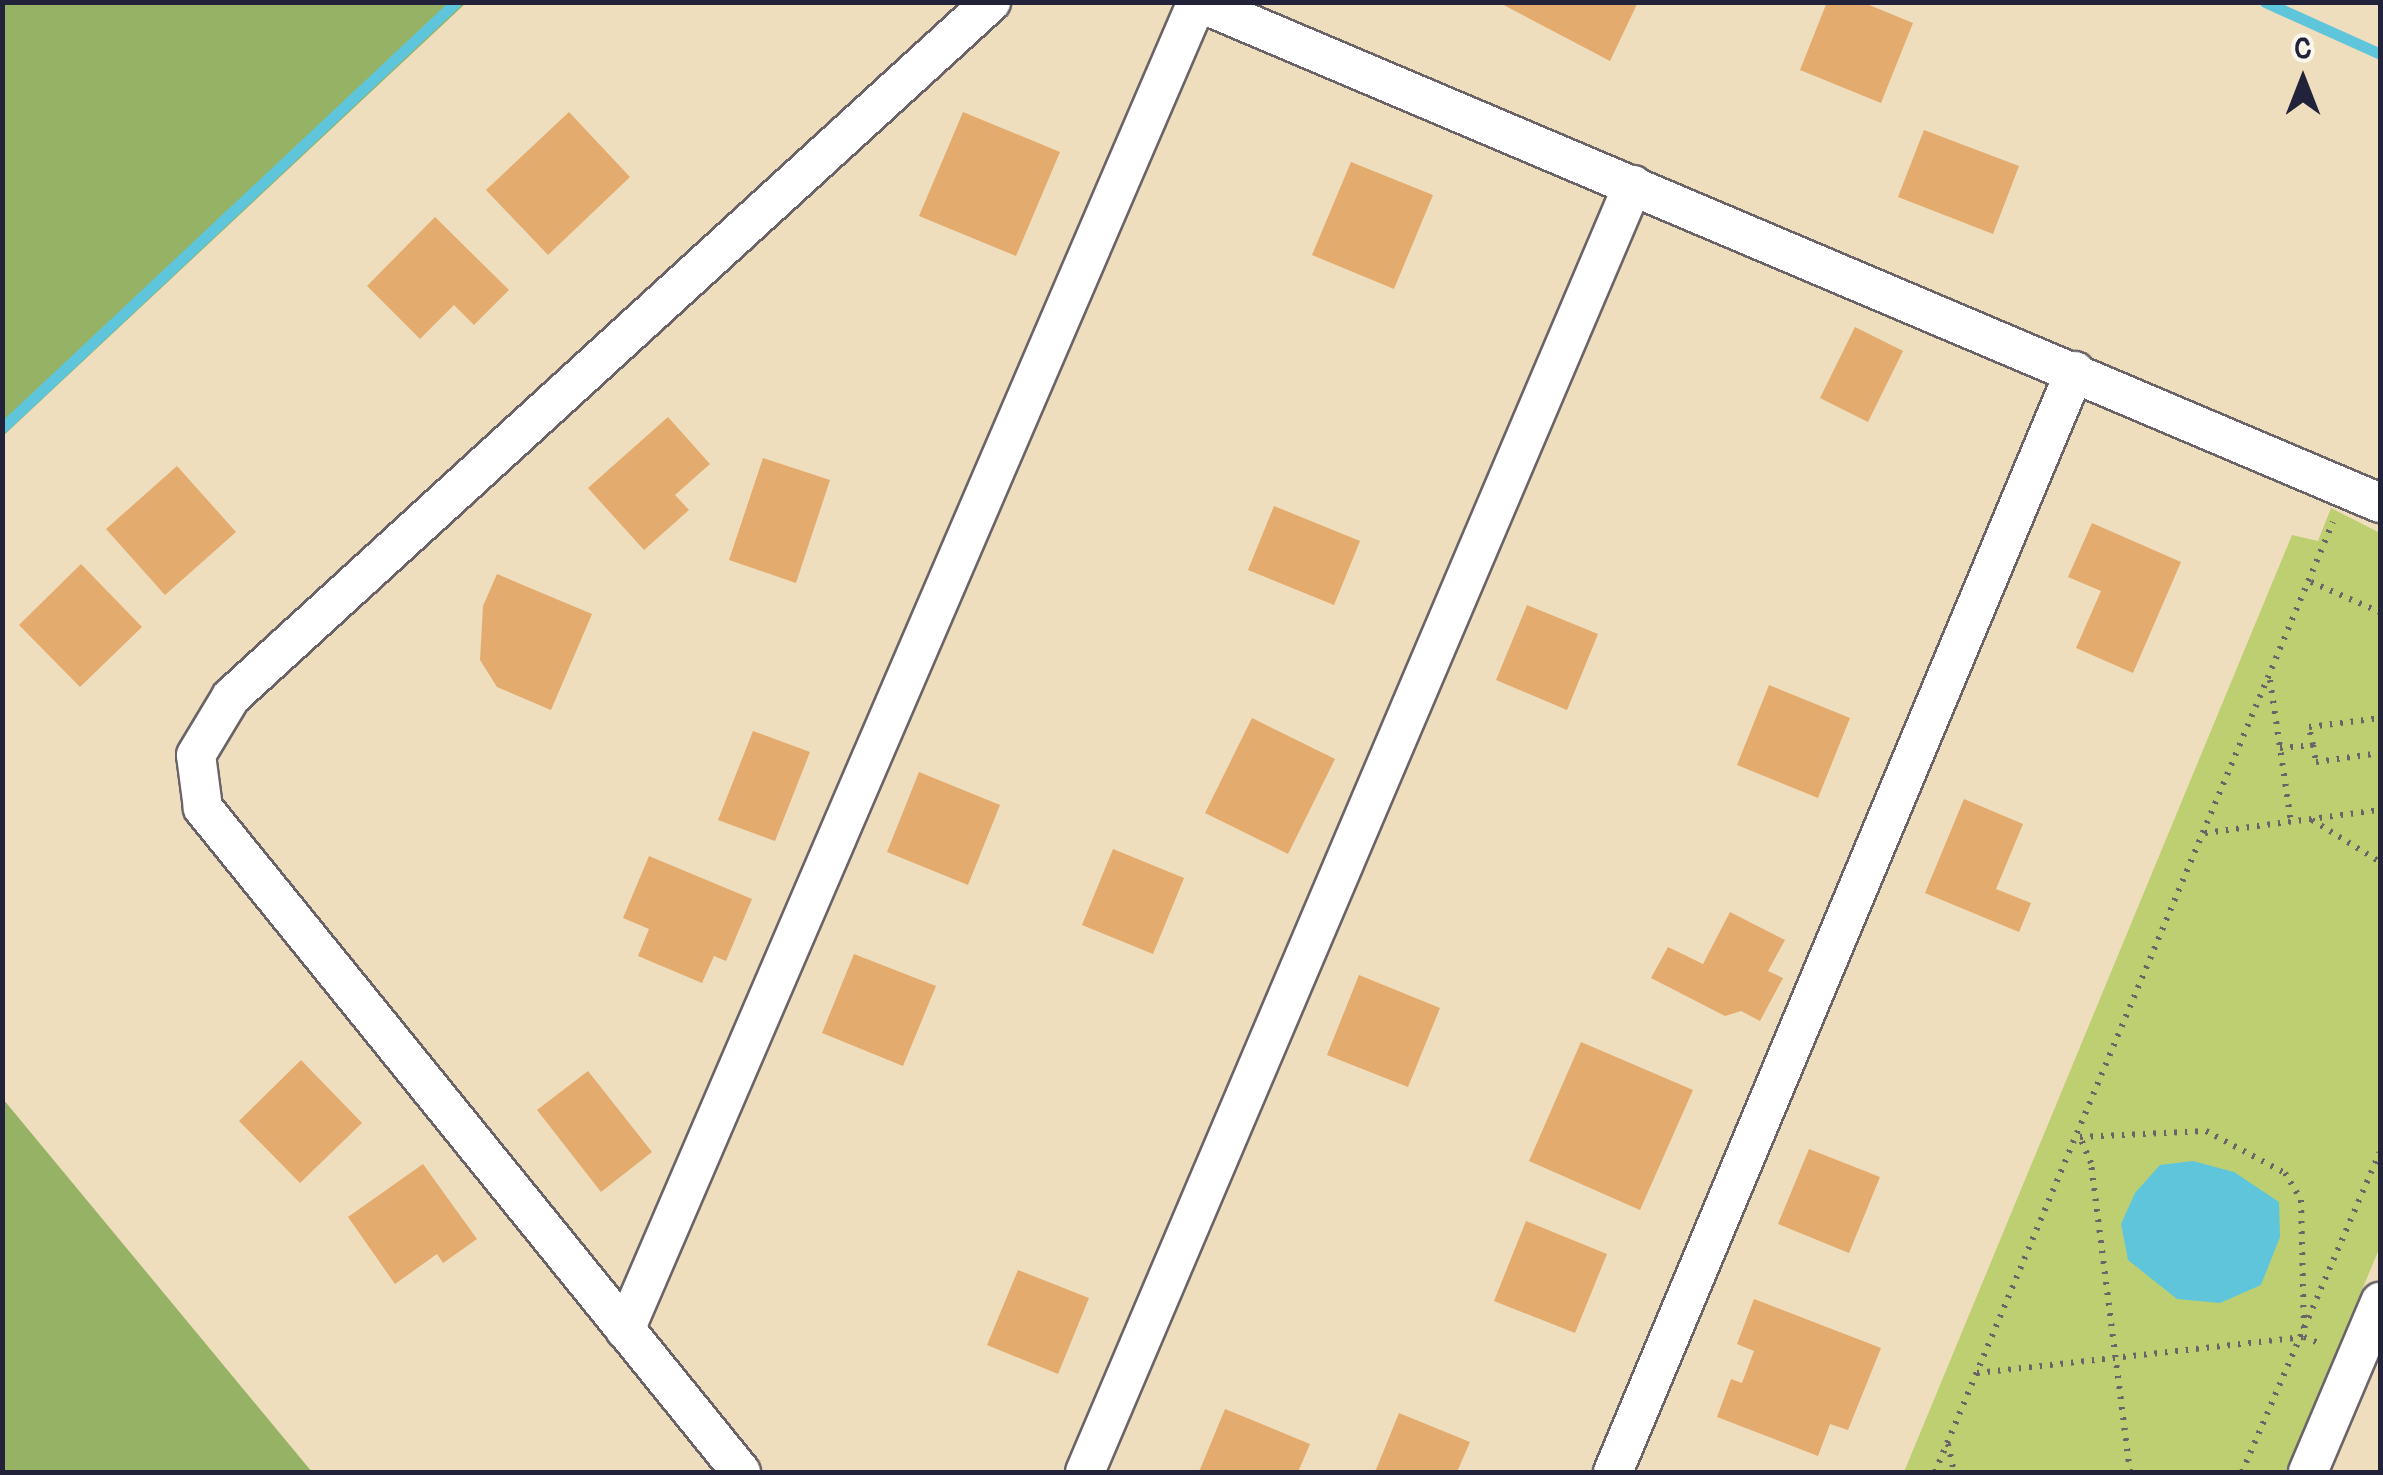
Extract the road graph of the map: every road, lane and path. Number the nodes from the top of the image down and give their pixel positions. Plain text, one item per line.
1 (990, 2) edge
2 (1197, 2) edge
3 (1633, 185) junction
4 (2075, 370) junction
5 (2364, 496) edge
6 (2311, 582) junction
7 (2380, 612) edge
8 (2270, 678) junction
9 (2380, 718) edge
10 (2313, 745) junction
11 (2280, 748) junction
12 (2380, 752) edge
13 (2380, 810) edge
14 (2310, 819) junction
15 (2291, 822) junction
16 (2204, 833) junction
17 (2380, 862) edge
18 (2080, 1136) junction
19 (2380, 1152) edge
20 (2380, 1302) edge
21 (624, 1330) junction
22 (2304, 1336) junction
23 (2117, 1358) junction
24 (2356, 1359) junction
25 (1976, 1373) junction
26 (1948, 1442) junction
27 (741, 1472) edge
28 (1085, 1472) edge
29 (1612, 1472) edge
30 (1935, 1472) edge
31 (1954, 1472) edge
32 (2130, 1472) edge
33 (2242, 1472) edge
34 (2308, 1472) edge

1 - 21 street
2 - 3 street
2 - 21 street
3 - 4 street
3 - 28 street
4 - 5 street
4 - 29 street
5 - 6 path
6 - 7 path
6 - 8 path
8 - 11 path
8 - 16 path
9 - 10 path
10 - 11 path
10 - 12 path
11 - 15 path
13 - 14 path
14 - 15 path
14 - 17 path
15 - 16 path
16 - 18 path
18 - 22 path
18 - 23 path
18 - 25 path
19 - 22 path
20 - 24 street
21 - 27 street
22 - 23 path
22 - 24 path
22 - 33 path
23 - 25 path
23 - 32 path
24 - 34 street
25 - 26 path
26 - 30 path
26 - 31 path

